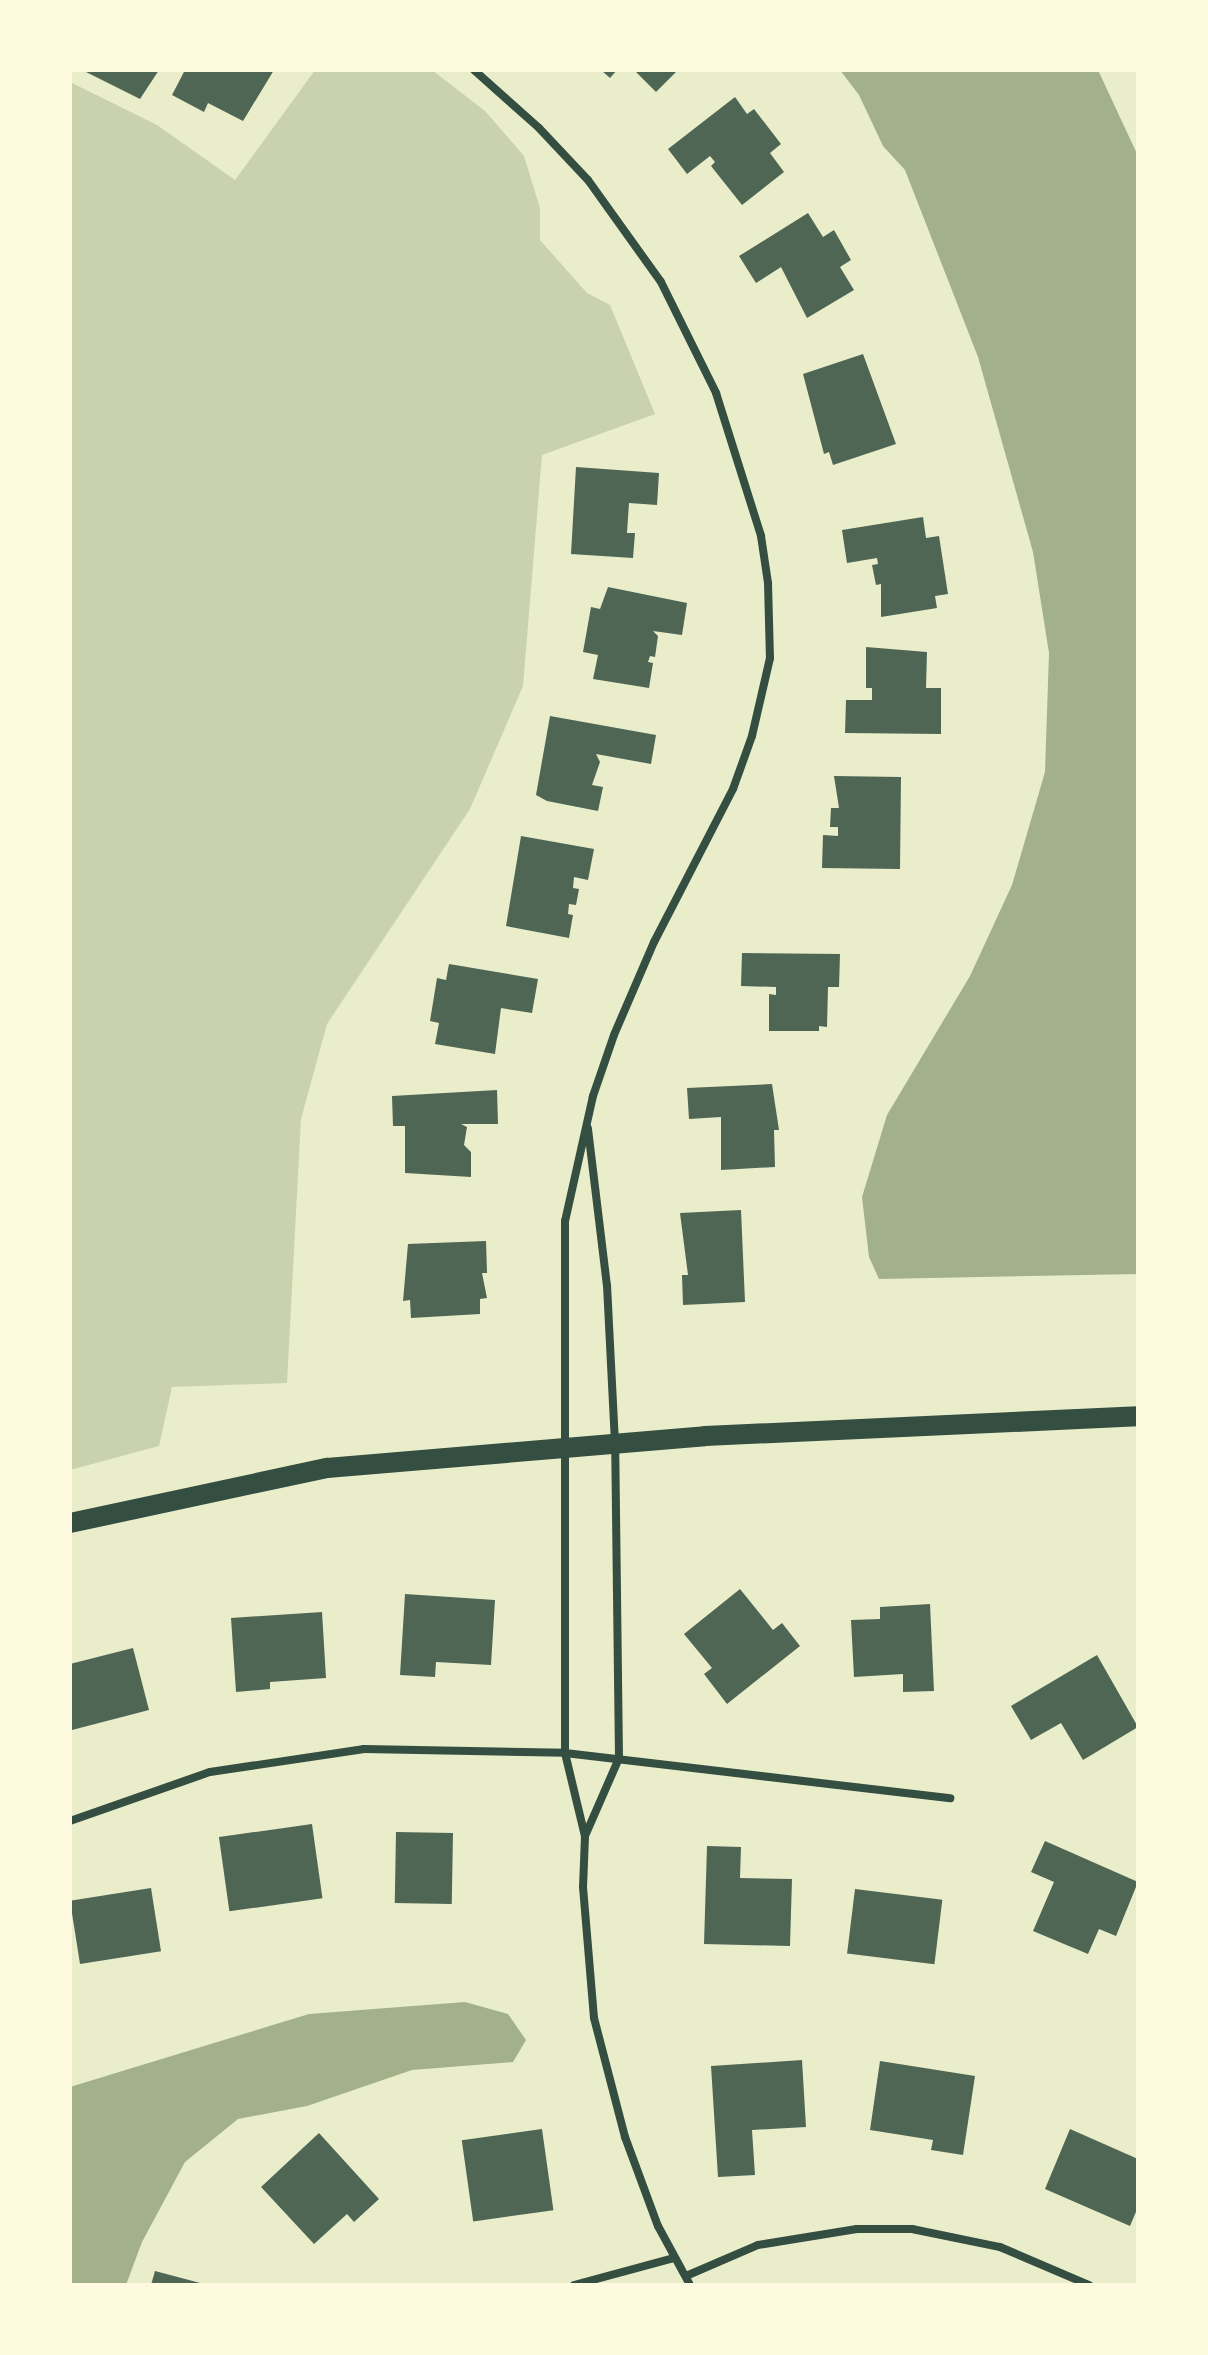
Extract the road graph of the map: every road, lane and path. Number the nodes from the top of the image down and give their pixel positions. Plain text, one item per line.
1 (474, 70) edge
2 (587, 1123) junction
3 (1138, 1416) edge
4 (615, 1443) junction
5 (568, 1447) junction
6 (70, 1523) edge
7 (565, 1753) junction
8 (619, 1758) junction
9 (950, 1798) dead end
10 (70, 1821) edge
11 (585, 1836) junction
12 (674, 2258) junction
13 (688, 2280) edge
14 (574, 2285) edge
15 (1089, 2285) edge

1 - 2 street
2 - 4 street
2 - 5 street
3 - 4 main road
4 - 5 main road
4 - 8 street
5 - 6 main road
5 - 7 street
7 - 8 street
7 - 10 street
7 - 11 street
8 - 9 street
8 - 11 street
11 - 12 street
12 - 13 street
12 - 14 street
13 - 15 street

